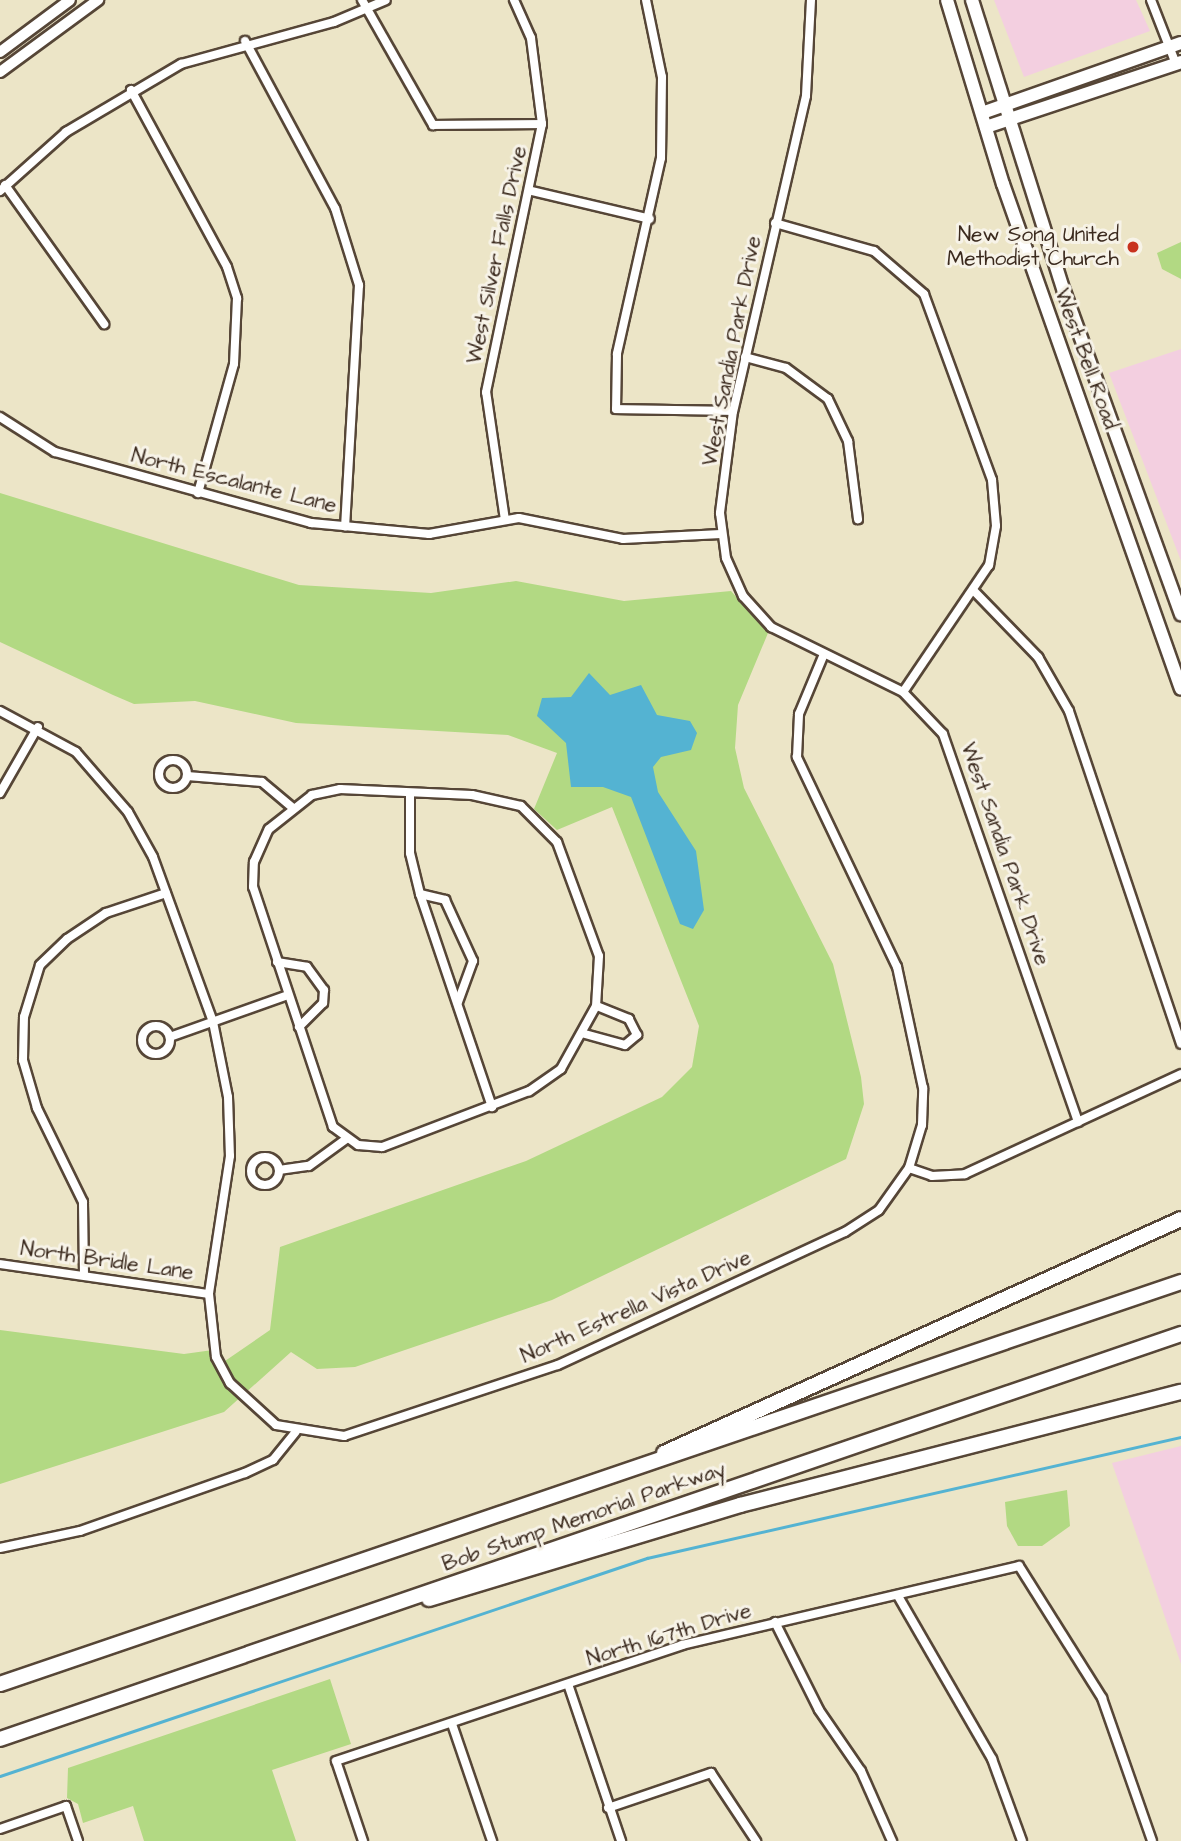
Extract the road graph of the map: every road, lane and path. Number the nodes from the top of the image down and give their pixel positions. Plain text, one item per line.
1 (70, 0) edge
2 (98, 0) edge
3 (362, 0) edge
4 (386, 0) edge
5 (514, 0) edge
6 (646, 0) edge
7 (811, 0) edge
8 (947, 0) edge
9 (972, 0) edge
10 (1151, 0) edge
11 (367, 10) junction
12 (245, 41) junction
13 (1175, 45) edge
14 (0, 52) edge
15 (1178, 63) edge
16 (0, 72) edge
17 (131, 90) junction
18 (1004, 106) junction
19 (982, 113) junction
20 (1009, 120) junction
21 (541, 124) junction
22 (986, 127) junction
23 (3, 188) edge
24 (532, 191) junction
25 (650, 219) junction
26 (775, 223) junction
27 (104, 324) dead end
28 (745, 357) junction
29 (1096, 380) junction
30 (1074, 389) junction
31 (733, 411) junction
32 (0, 417) edge
33 (198, 493) junction
34 (858, 519) dead end
35 (505, 520) junction
36 (345, 527) junction
37 (721, 534) junction
38 (975, 592) junction
39 (1181, 615) edge
40 (824, 654) junction
41 (1180, 680) edge
42 (903, 692) junction
43 (0, 710) edge
44 (38, 727) junction
45 (187, 776) dead end
46 (0, 793) edge
47 (410, 793) junction
48 (292, 807) junction
49 (166, 893) junction
50 (420, 894) junction
51 (277, 962) junction
52 (288, 995) junction
53 (458, 1002) junction
54 (596, 1006) junction
55 (213, 1022) junction
56 (299, 1027) junction
57 (585, 1034) junction
58 (170, 1037) dead end
59 (1181, 1044) edge
60 (1181, 1074) edge
61 (492, 1107) junction
62 (1078, 1122) junction
63 (346, 1139) junction
64 (909, 1168) junction
65 (279, 1170) dead end
66 (1181, 1219) edge
67 (0, 1264) edge
68 (84, 1275) junction
69 (1181, 1282) edge
70 (209, 1294) junction
71 (1181, 1334) edge
72 (1181, 1392) edge
73 (296, 1432) junction
74 (642, 1466) junction
75 (0, 1548) edge
76 (898, 1596) junction
77 (383, 1607) junction
78 (775, 1622) junction
79 (0, 1684) edge
80 (568, 1685) junction
81 (452, 1724) junction
82 (0, 1739) edge
83 (608, 1808) junction
84 (0, 1829) edge
85 (78, 1841) edge
86 (363, 1841) edge
87 (492, 1841) edge
88 (621, 1841) edge
89 (756, 1841) edge
90 (892, 1841) edge
91 (1022, 1841) edge
92 (1152, 1841) edge

1 - 14 street
2 - 16 street
3 - 11 street
4 - 11 street
5 - 21 street, West Silver Falls Drive
6 - 25 street
7 - 26 street, West Sandia Park Drive
8 - 19 main road, West Bell Road
9 - 18 main road, West Bell Road
10 - 13 street
11 - 12 street
11 - 21 street
12 - 17 street
12 - 36 street
13 - 15 street
13 - 18 main road
15 - 20 main road
17 - 23 street
17 - 33 street
18 - 19 main road
18 - 20 main road, West Bell Road
19 - 22 main road, West Bell Road
20 - 22 main road
20 - 29 main road, West Bell Road
21 - 24 street, West Silver Falls Drive
22 - 30 main road, West Bell Road
23 - 27 street
24 - 25 street
24 - 35 street, West Silver Falls Drive
25 - 31 street
26 - 28 street, West Sandia Park Drive
26 - 38 street
28 - 31 street, West Sandia Park Drive
28 - 34 street
29 - 30 main road
29 - 39 main road, West Bell Road
30 - 41 main road, West Bell Road
31 - 37 street, West Sandia Park Drive
32 - 33 street, North Escalante Lane
33 - 36 street, North Escalante Lane
35 - 36 street, North Escalante Lane
35 - 37 street, North Escalante Lane
37 - 40 street, West Sandia Park Drive
38 - 42 street
38 - 59 street
40 - 42 street, West Sandia Park Drive
40 - 64 street
42 - 62 street, West Sandia Park Drive
43 - 44 street
44 - 46 street
44 - 49 street
45 - 48 street
47 - 48 street
47 - 50 street
47 - 54 street
48 - 51 street
49 - 55 street
49 - 68 street
50 - 53 street
50 - 53 street
51 - 52 street
51 - 56 street
52 - 55 street
52 - 56 street
53 - 61 street
54 - 57 street
54 - 57 street
55 - 58 street
55 - 70 street
56 - 63 street
57 - 61 street
60 - 62 street
61 - 63 street
62 - 64 street
63 - 65 street
64 - 73 street, North Estrella Vista Drive
66 - 74 highway
67 - 68 street, North Bridle Lane
68 - 70 street, North Bridle Lane
69 - 74 highway, Bob Stump Memorial Parkway
70 - 73 street
71 - 77 highway, Bob Stump Memorial Parkway
72 - 77 highway
73 - 75 street
74 - 79 highway, Bob Stump Memorial Parkway
76 - 78 street, North 167th Drive
76 - 91 street
76 - 92 street, North 167th Drive
77 - 82 highway, Bob Stump Memorial Parkway
78 - 80 street, North 167th Drive
78 - 90 street
80 - 81 street, North 167th Drive
80 - 83 street
81 - 86 street, North 167th Drive
81 - 87 street
83 - 88 street
83 - 89 street
84 - 85 street

